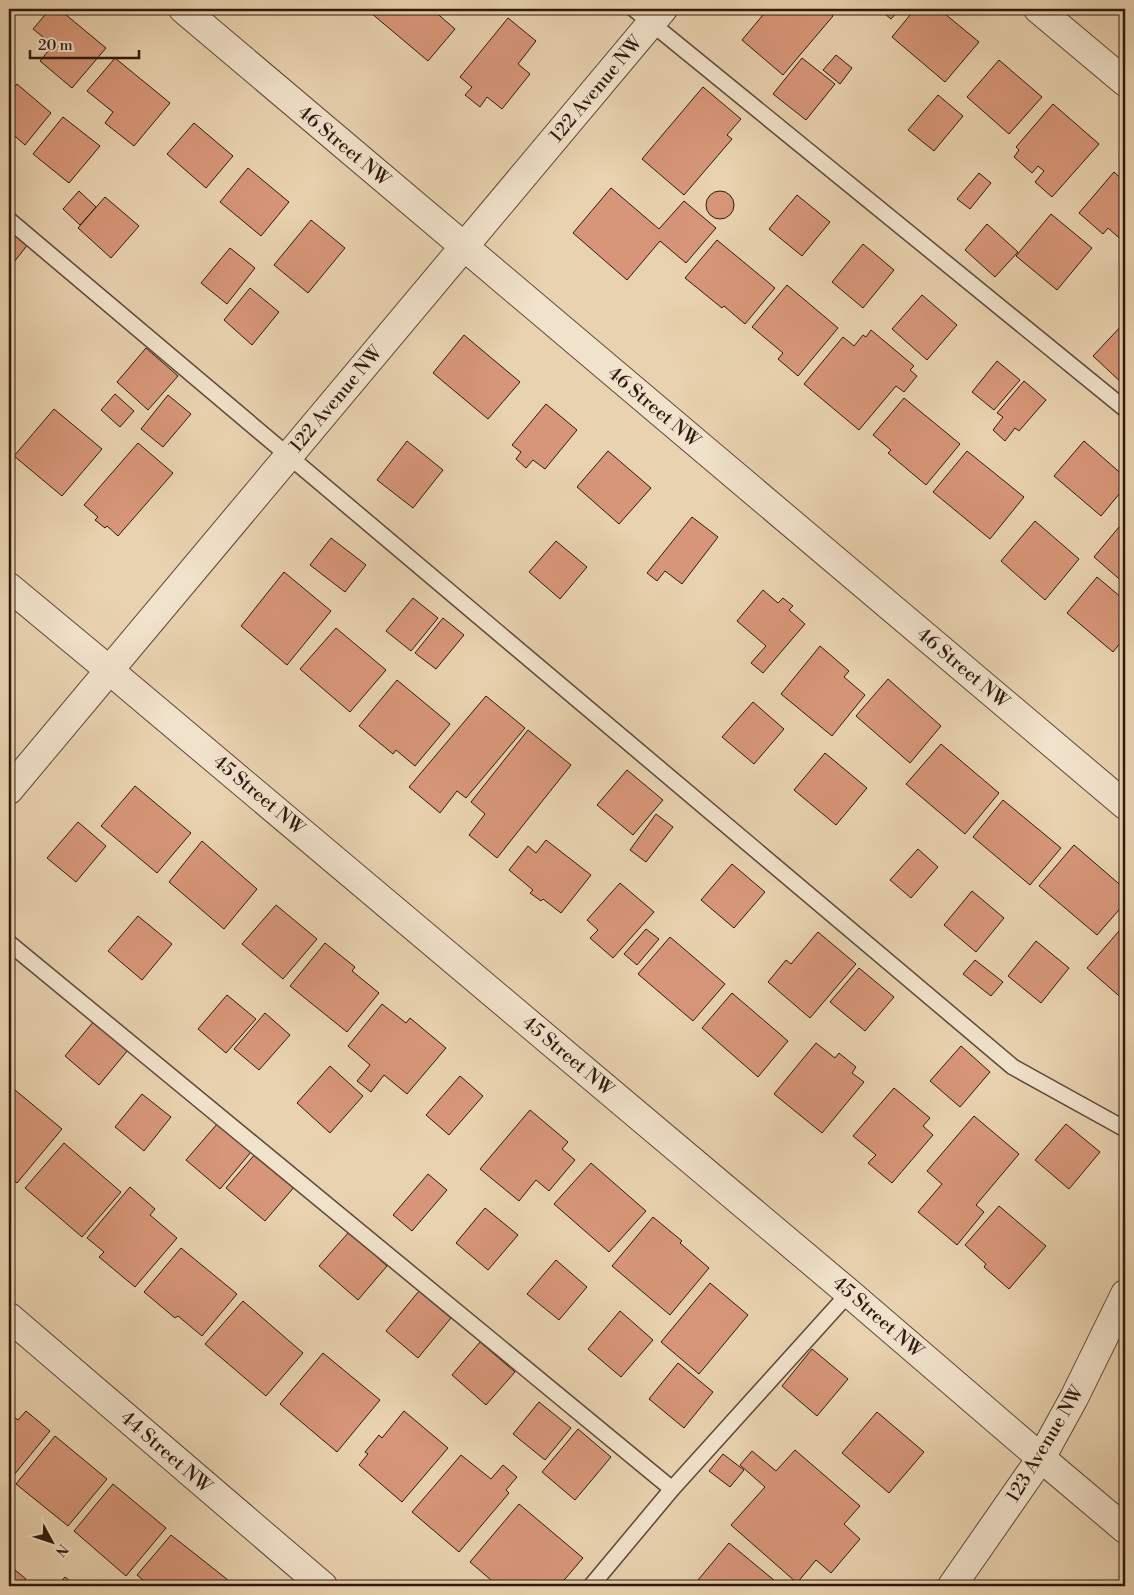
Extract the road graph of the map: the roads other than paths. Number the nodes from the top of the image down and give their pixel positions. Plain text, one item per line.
1 (183, 9) edge
2 (1038, 9) edge
3 (649, 14) edge
4 (1125, 82) edge
5 (9, 220) edge
6 (463, 246) junction
7 (1125, 409) edge
8 (288, 457) junction
9 (9, 587) edge
10 (109, 670) junction
11 (9, 790) edge
12 (1125, 805) edge
13 (9, 942) edge
14 (1125, 1129) edge
15 (849, 1292) junction
16 (1125, 1294) edge
17 (9, 1318) edge
18 (1041, 1458) junction
19 (672, 1489) junction
20 (1125, 1528) edge
21 (323, 1586) edge
22 (592, 1586) edge
23 (952, 1586) edge

1 - 6 street, 46 Street NW
2 - 4 street
3 - 6 street, 122 Avenue NW
3 - 7 lane
5 - 8 lane
6 - 8 street, 122 Avenue NW
6 - 12 street, 46 Street NW
8 - 10 street, 122 Avenue NW
8 - 14 lane
9 - 10 street, 45 Street NW
10 - 11 street, 122 Avenue NW
10 - 15 street, 45 Street NW
13 - 19 lane
15 - 18 street, 45 Street NW
15 - 19 lane
16 - 18 street, 123 Avenue NW
17 - 21 street, 44 Street NW
18 - 20 street, 45 Street NW
18 - 23 street, 123 Avenue NW
19 - 22 lane

